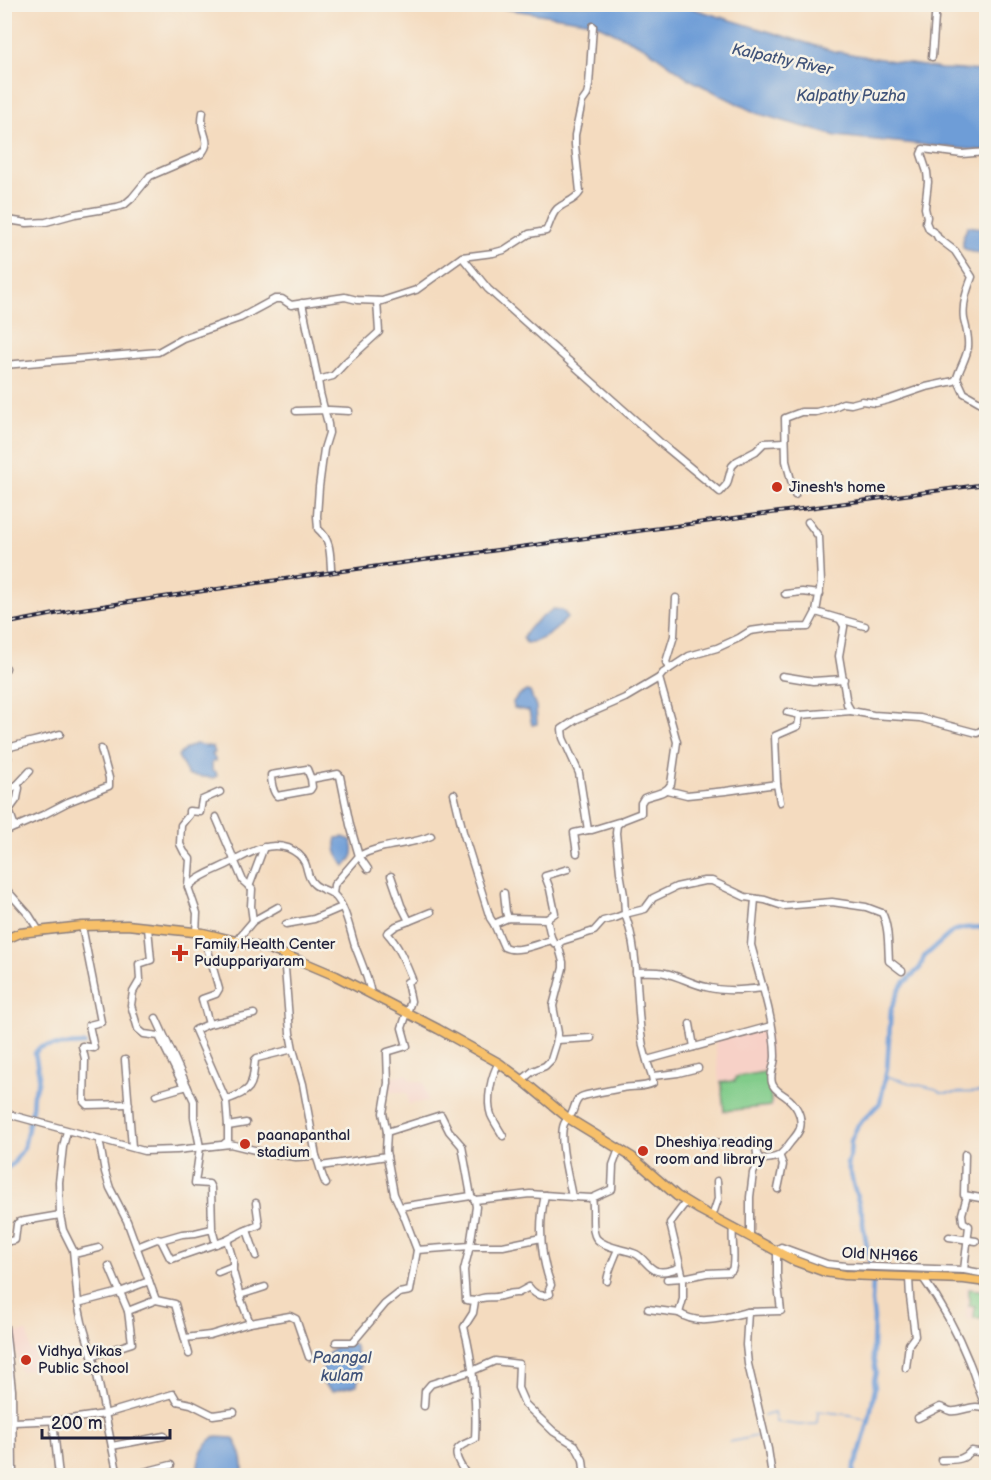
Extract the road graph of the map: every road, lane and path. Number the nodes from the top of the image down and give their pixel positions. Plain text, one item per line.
1 (936, 4) edge
2 (593, 26) dead end
3 (932, 57) dead end
4 (203, 112) dead end
5 (987, 152) edge
6 (4, 221) edge
7 (462, 257) junction
8 (376, 301) junction
9 (302, 303) junction
10 (4, 365) edge
11 (957, 378) junction
12 (318, 380) junction
13 (987, 403) edge
14 (324, 410) junction
15 (296, 411) dead end
16 (349, 411) dead end
17 (785, 442) junction
18 (795, 495) dead end
19 (808, 522) dead end
20 (331, 569) dead end
21 (785, 594) dead end
22 (820, 594) junction
23 (676, 598) dead end
24 (816, 612) junction
25 (840, 619) junction
26 (865, 626) dead end
27 (669, 669) junction
28 (783, 676) dead end
29 (659, 678) junction
30 (844, 679) junction
31 (851, 711) junction
32 (787, 712) dead end
33 (800, 715) junction
34 (987, 730) edge
35 (60, 734) dead end
36 (4, 749) edge
37 (100, 749) dead end
38 (4, 754) edge
39 (5, 765) edge
40 (30, 771) dead end
41 (311, 779) junction
42 (777, 784) junction
43 (17, 785) junction
44 (667, 790) junction
45 (220, 792) dead end
46 (4, 793) edge
47 (454, 794) dead end
48 (780, 802) dead end
49 (216, 817) dead end
50 (618, 822) junction
51 (15, 827) junction
52 (588, 830) junction
53 (4, 832) edge
54 (431, 836) dead end
55 (264, 847) junction
56 (577, 853) dead end
57 (359, 856) junction
58 (235, 861) junction
59 (368, 869) dead end
60 (568, 869) dead end
61 (391, 876) dead end
62 (4, 887) edge
63 (188, 887) junction
64 (249, 887) junction
65 (504, 893) dead end
66 (333, 895) junction
67 (755, 899) junction
68 (278, 907) dead end
69 (342, 907) junction
70 (431, 912) dead end
71 (625, 914) junction
72 (508, 918) junction
73 (547, 919) junction
74 (253, 921) junction
75 (409, 921) junction
76 (286, 924) dead end
77 (494, 924) junction
78 (82, 926) junction
79 (148, 928) junction
80 (39, 931) junction
81 (199, 933) junction
82 (4, 940) edge
83 (236, 941) junction
84 (555, 942) junction
85 (284, 955) junction
86 (636, 972) junction
87 (902, 972) dead end
88 (763, 988) junction
89 (371, 994) junction
90 (254, 1014) dead end
91 (408, 1014) junction
92 (156, 1018) dead end
93 (208, 1024) junction
94 (690, 1024) dead end
95 (771, 1026) junction
96 (591, 1038) dead end
97 (557, 1040) junction
98 (694, 1047) junction
99 (293, 1049) junction
100 (125, 1060) dead end
101 (647, 1060) junction
102 (499, 1063) junction
103 (698, 1068) dead end
104 (653, 1076) junction
105 (522, 1080) junction
106 (186, 1086) junction
107 (156, 1095) dead end
108 (226, 1100) junction
109 (129, 1104) junction
110 (4, 1113) edge
111 (568, 1118) junction
112 (246, 1123) dead end
113 (228, 1126) junction
114 (67, 1131) junction
115 (387, 1132) junction
116 (503, 1136) dead end
117 (99, 1139) junction
118 (684, 1142) dead end
119 (225, 1143) junction
120 (132, 1147) junction
121 (200, 1147) junction
122 (619, 1149) junction
123 (965, 1154) dead end
124 (316, 1156) junction
125 (387, 1156) junction
126 (780, 1156) junction
127 (760, 1160) junction
128 (321, 1166) junction
129 (717, 1181) dead end
130 (326, 1184) dead end
131 (778, 1189) dead end
132 (545, 1195) junction
133 (966, 1196) junction
134 (572, 1197) junction
135 (473, 1198) junction
136 (592, 1198) junction
137 (987, 1198) edge
138 (686, 1202) junction
139 (256, 1203) dead end
140 (400, 1207) junction
141 (60, 1215) junction
142 (712, 1216) junction
143 (732, 1227) junction
144 (212, 1229) junction
145 (247, 1230) junction
146 (750, 1236) junction
147 (949, 1237) dead end
148 (541, 1238) junction
149 (966, 1239) junction
150 (161, 1240) junction
151 (226, 1240) junction
152 (976, 1241) dead end
153 (4, 1242) edge
154 (216, 1244) junction
155 (470, 1246) junction
156 (136, 1247) junction
157 (99, 1248) dead end
158 (618, 1249) junction
159 (417, 1250) junction
160 (776, 1250) junction
161 (74, 1254) junction
162 (256, 1256) dead end
163 (109, 1266) dead end
164 (233, 1266) junction
165 (680, 1267) junction
166 (964, 1270) junction
167 (218, 1272) dead end
168 (987, 1274) edge
169 (683, 1278) junction
170 (909, 1278) junction
171 (923, 1278) junction
172 (668, 1279) dead end
173 (149, 1281) junction
174 (607, 1281) dead end
175 (987, 1282) edge
176 (265, 1287) dead end
177 (120, 1292) junction
178 (240, 1295) junction
179 (156, 1300) junction
180 (475, 1301) junction
181 (78, 1303) junction
182 (648, 1309) dead end
183 (128, 1311) junction
184 (748, 1312) junction
185 (679, 1313) junction
186 (4, 1318) edge
187 (250, 1323) junction
188 (185, 1338) junction
189 (336, 1342) dead end
190 (189, 1354) dead end
191 (92, 1356) junction
192 (309, 1357) dead end
193 (906, 1368) dead end
194 (472, 1371) junction
195 (12, 1394) junction
196 (4, 1396) edge
197 (424, 1406) dead end
198 (987, 1408) edge
199 (234, 1412) dead end
200 (105, 1414) junction
201 (918, 1418) dead end
202 (53, 1421) junction
203 (13, 1422) junction
204 (164, 1436) dead end
205 (112, 1446) junction
206 (987, 1453) edge
207 (940, 1460) dead end
208 (171, 1465) dead end
209 (13, 1476) edge
210 (59, 1476) edge
211 (118, 1476) edge
212 (128, 1476) edge
213 (467, 1476) edge
214 (589, 1476) edge
215 (772, 1476) edge

1 - 3 street
2 - 7 street
4 - 6 street
5 - 11 street
7 - 8 street
7 - 17 street
8 - 9 street
8 - 12 street
9 - 10 street
9 - 12 street
11 - 13 street
11 - 17 street
12 - 14 street
14 - 15 street
14 - 16 street
14 - 20 street
17 - 18 street
19 - 22 street
21 - 22 street
22 - 24 street
23 - 27 street
24 - 25 street
24 - 27 street
25 - 26 street
25 - 30 street
27 - 29 street
28 - 30 street
29 - 44 street
29 - 52 street
30 - 31 street
31 - 33 street
31 - 34 street
32 - 33 street
33 - 42 street
35 - 36 street
37 - 51 street
38 - 39 street
40 - 43 street
41 - 41 street
41 - 57 street
42 - 44 street
42 - 48 street
43 - 46 street
43 - 51 street
44 - 50 street
45 - 63 street
47 - 77 street
49 - 58 street
50 - 52 street
50 - 71 street
51 - 53 street
52 - 56 street
54 - 57 street
55 - 58 street
55 - 64 street
55 - 66 street
57 - 59 street
57 - 66 street
58 - 63 street
58 - 64 street
60 - 73 street
61 - 75 street
62 - 80 street
63 - 81 street
64 - 74 street
65 - 72 street
66 - 69 street
67 - 71 street
67 - 87 street
67 - 88 street
68 - 74 street
69 - 76 street
69 - 89 street
70 - 75 street
71 - 84 street
71 - 86 street
72 - 73 street
72 - 77 street
73 - 84 street
74 - 83 street
75 - 91 street
77 - 84 street
78 - 79 highway
78 - 80 highway
78 - 109 street
79 - 81 highway
79 - 106 street
80 - 82 highway
81 - 83 highway
81 - 93 street
83 - 85 highway
84 - 97 street
85 - 89 highway
85 - 99 street
86 - 88 street
86 - 101 street
88 - 95 street
89 - 91 highway
90 - 93 street
91 - 102 highway
91 - 115 street
92 - 106 street
93 - 108 street
94 - 98 street
95 - 98 street
95 - 126 street
96 - 97 street
97 - 105 street
98 - 101 street
99 - 108 street
99 - 124 street
100 - 109 street
101 - 104 street
102 - 105 highway
102 - 116 street
103 - 104 street
104 - 111 street
105 - 111 highway
106 - 107 street
106 - 121 street
108 - 113 street
109 - 120 street
110 - 114 street
111 - 122 highway
111 - 134 street
112 - 113 street
113 - 119 street
114 - 117 street
114 - 141 street
115 - 125 street
115 - 135 street
117 - 120 street
117 - 156 street
118 - 127 street
119 - 121 street
119 - 124 street
120 - 121 street
121 - 144 street
122 - 136 street
122 - 138 highway
123 - 133 street
124 - 128 street
125 - 128 street
125 - 140 street
126 - 127 street
126 - 131 street
127 - 146 street
128 - 130 street
129 - 142 street
132 - 134 street
132 - 135 street
132 - 148 street
133 - 137 street
133 - 149 street
134 - 136 street
135 - 140 street
135 - 155 street
136 - 158 street
138 - 142 highway
138 - 165 street
139 - 145 street
140 - 159 street
141 - 153 street
141 - 161 street
142 - 143 highway
143 - 146 highway
143 - 169 street
144 - 150 street
144 - 154 street
145 - 151 street
145 - 162 street
146 - 160 highway
147 - 149 street
148 - 155 street
148 - 180 street
149 - 152 street
149 - 166 street
150 - 154 street
150 - 156 street
151 - 154 street
151 - 164 street
155 - 159 street
155 - 180 street
156 - 173 street
157 - 161 street
158 - 165 street
158 - 174 street
159 - 189 street
160 - 166 street, Old NH966
160 - 170 highway
160 - 184 street
161 - 181 street
163 - 177 street
164 - 167 street
164 - 178 street
165 - 169 street
166 - 168 street, Old NH966
169 - 172 street
169 - 185 street
170 - 171 highway
170 - 193 street
171 - 175 highway
171 - 198 street
173 - 177 street
173 - 179 street
176 - 178 street
177 - 181 street
177 - 183 street
178 - 187 street
179 - 183 street
179 - 188 street
180 - 194 street
181 - 191 street
182 - 185 street
183 - 191 street
184 - 185 street
184 - 215 street
186 - 195 street
187 - 188 street
187 - 192 street
188 - 190 street
191 - 200 street
194 - 197 street
194 - 213 street
194 - 214 street
195 - 196 street
195 - 203 street
198 - 201 street
199 - 200 street
200 - 202 street
200 - 205 street
202 - 203 street
202 - 210 street
203 - 209 street
204 - 205 street
205 - 211 street
206 - 207 street
208 - 212 street

